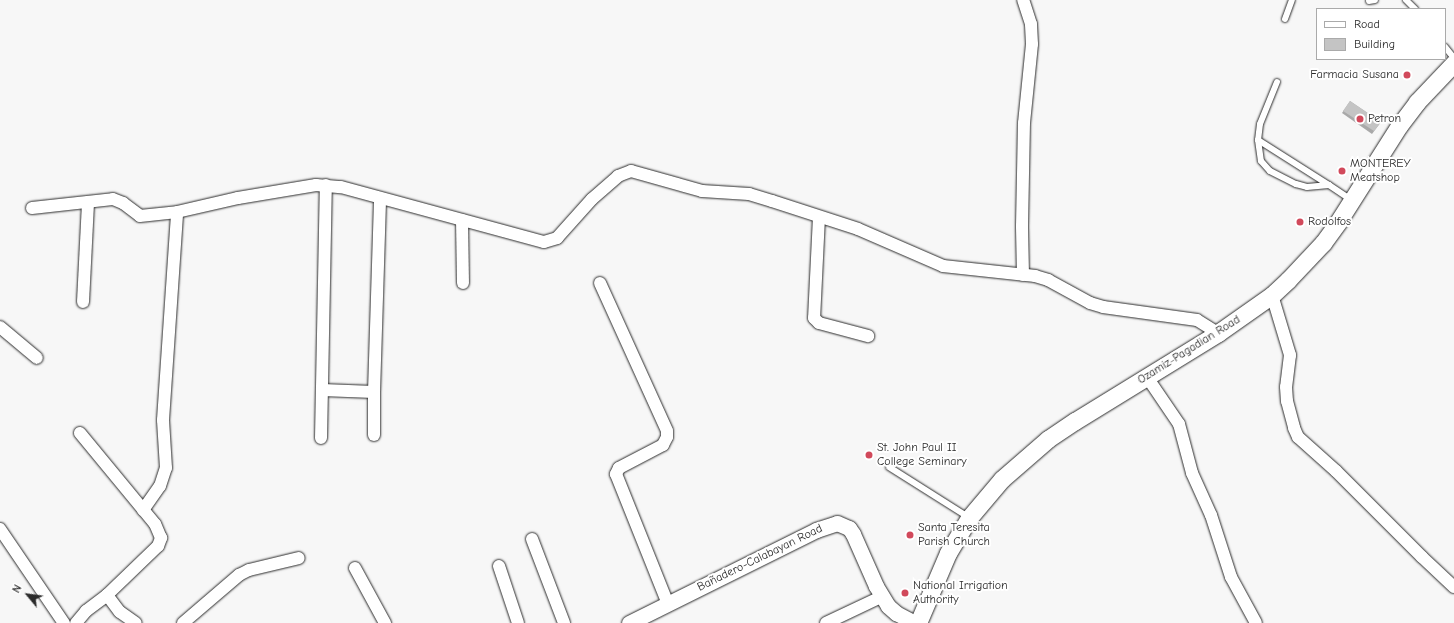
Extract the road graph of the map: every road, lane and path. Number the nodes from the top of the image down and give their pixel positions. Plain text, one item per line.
1 (1023, 0) edge
2 (1292, 0) edge
3 (1406, 0) edge
4 (1414, 8) edge
5 (1284, 19) dead end
6 (1446, 47) edge
7 (1454, 58) edge
8 (1454, 63) edge
9 (1277, 82) dead end
10 (1258, 140) junction
11 (326, 185) junction
12 (1329, 185) junction
13 (380, 200) junction
14 (1352, 200) junction
15 (88, 202) junction
16 (32, 208) dead end
17 (177, 212) junction
18 (819, 217) junction
19 (462, 220) junction
20 (1023, 275) junction
21 (463, 283) dead end
22 (600, 283) dead end
23 (1272, 295) junction
24 (83, 302) dead end
25 (0, 327) edge
26 (1218, 333) junction
27 (868, 336) dead end
28 (37, 358) dead end
29 (1147, 377) junction
30 (322, 390) junction
31 (374, 392) junction
32 (80, 433) dead end
33 (374, 435) dead end
34 (321, 438) dead end
35 (889, 467) dead end
36 (143, 510) junction
37 (969, 518) junction
38 (0, 529) edge
39 (532, 539) dead end
40 (299, 558) dead end
41 (499, 566) dead end
42 (355, 568) dead end
43 (1454, 587) edge
44 (107, 595) junction
45 (882, 597) junction
46 (668, 604) junction
47 (64, 623) edge
48 (76, 623) edge
49 (136, 623) edge
50 (183, 623) edge
51 (384, 623) edge
52 (518, 623) edge
53 (564, 623) edge
54 (630, 623) edge
55 (826, 623) edge
56 (916, 623) edge
57 (1256, 623) edge

1 - 20 street
2 - 5 lane
3 - 4 lane
6 - 7 lane
8 - 14 main road, Ozamiz-Pagadian Road
9 - 10 lane
10 - 12 lane
10 - 12 lane
11 - 13 street
11 - 17 street
11 - 30 street
12 - 14 lane
13 - 19 street
13 - 31 street
14 - 23 main road, Ozamiz-Pagadian Road
15 - 16 street
15 - 17 street
15 - 24 street
17 - 36 street
18 - 19 street
18 - 20 street
18 - 27 street
19 - 21 street
20 - 26 street
22 - 46 street
23 - 26 main road, Ozamiz-Pagadian Road
23 - 43 street
25 - 28 street
26 - 29 main road, Ozamiz-Pagadian Road
29 - 37 main road, Ozamiz-Pagadian Road
29 - 57 street
30 - 31 street
30 - 34 street
31 - 33 street
32 - 36 street
35 - 37 lane
36 - 44 street
37 - 56 main road, Ozamiz-Pagadian Road
38 - 47 street
39 - 53 street
40 - 50 street
41 - 52 street
42 - 51 street
44 - 48 street
44 - 49 street
45 - 46 street, Bañadero-Calabayan Road
45 - 55 street
45 - 56 street, Bañadero-Calabayan Road
46 - 54 street, Bañadero-Calabayan Road

